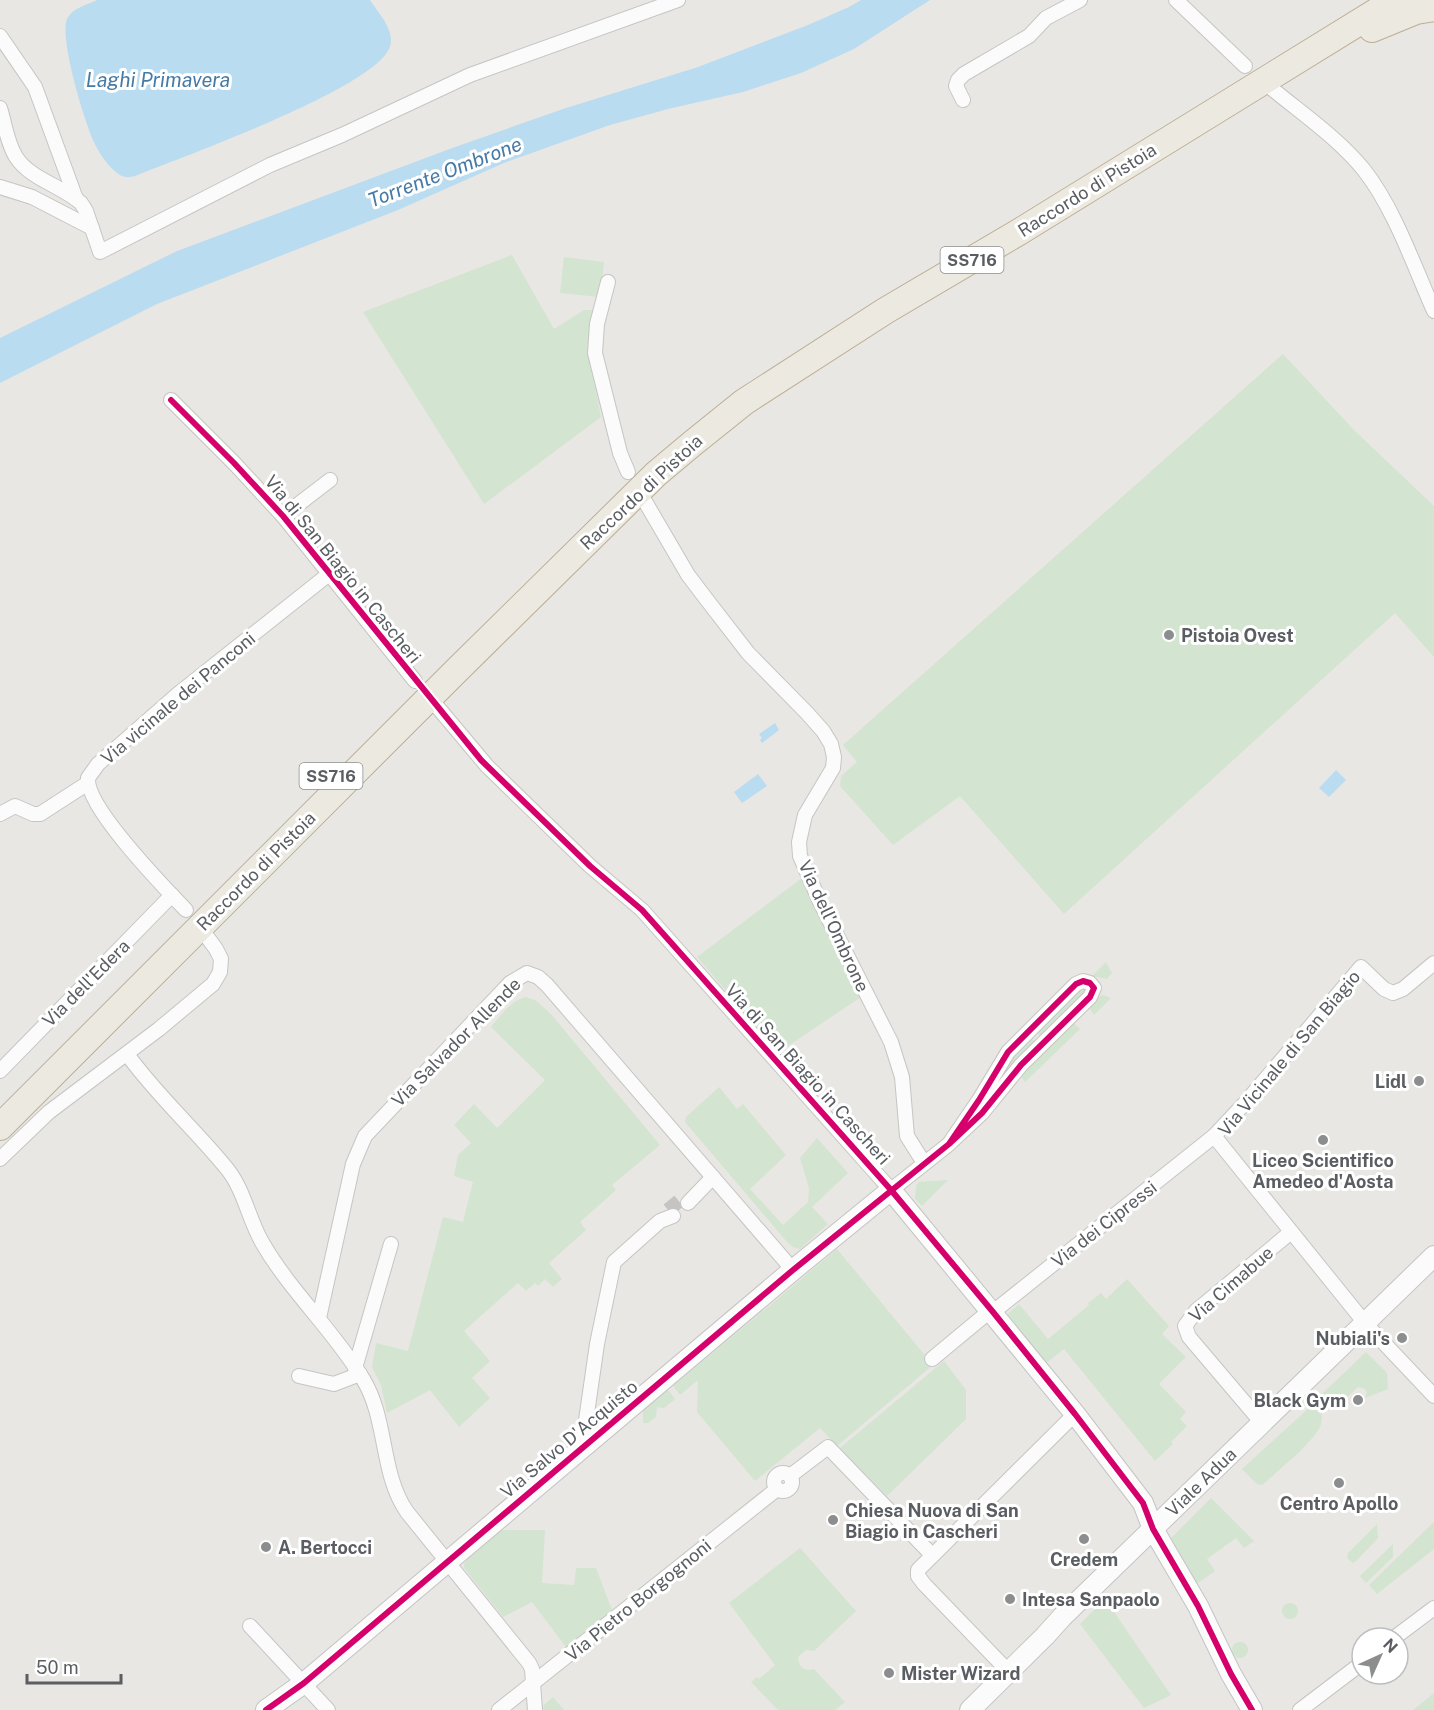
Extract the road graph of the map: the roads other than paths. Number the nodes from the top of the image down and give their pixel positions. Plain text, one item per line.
1 (678, 0) edge
2 (1080, 0) edge
3 (1175, 0) edge
4 (1369, 0) edge
5 (1395, 0) edge
6 (1434, 8) edge
7 (0, 36) edge
8 (1298, 60) junction
9 (1245, 66) dead end
10 (1270, 87) dead end
11 (963, 100) dead end
12 (0, 108) edge
13 (0, 187) edge
14 (76, 199) junction
15 (92, 228) junction
16 (608, 282) dead end
17 (1434, 311) edge
18 (171, 400) dead end
19 (628, 472) dead end
20 (330, 480) dead end
21 (643, 498) dead end
22 (283, 516) junction
23 (329, 574) junction
24 (415, 681) dead end
25 (435, 704) dead end
26 (88, 783) junction
27 (0, 814) edge
28 (172, 895) junction
29 (186, 910) dead end
30 (205, 934) dead end
31 (1434, 963) edge
32 (1028, 1031) junction
33 (1041, 1044) junction
34 (127, 1054) junction
35 (0, 1071) edge
36 (0, 1109) edge
37 (0, 1127) edge
38 (1214, 1136) junction
39 (949, 1143) junction
40 (0, 1159) edge
41 (924, 1163) junction
42 (709, 1181) junction
43 (891, 1190) junction
44 (686, 1200) tunnel mouth
45 (668, 1215) tunnel mouth
46 (1292, 1232) junction
47 (391, 1244) dead end
48 (1434, 1256) edge
49 (793, 1270) junction
50 (992, 1311) junction
51 (319, 1318) junction
52 (1365, 1323) junction
53 (932, 1359) dead end
54 (358, 1371) junction
55 (299, 1376) dead end
56 (1434, 1396) edge
57 (588, 1401) junction
58 (1076, 1414) junction
59 (1262, 1423) junction
60 (605, 1429) junction
61 (582, 1448) junction
62 (1153, 1529) junction
63 (932, 1555) junction
64 (448, 1562) junction
65 (1434, 1608) edge
66 (250, 1626) dead end
67 (1410, 1626) edge
68 (1008, 1672) junction
69 (1350, 1672) edge
70 (304, 1683) junction
71 (534, 1683) junction
72 (266, 1710) edge
73 (328, 1710) edge
74 (499, 1710) edge
75 (535, 1710) edge
76 (970, 1710) edge
77 (1252, 1710) edge
78 (1300, 1710) edge

1 - 15 street
2 - 11 street
3 - 9 street
4 - 36 highway, Raccordo di Pistoia / SS716
5 - 8 highway, Raccordo di Pistoia / SS716
6 - 8 highway
7 - 14 street
8 - 37 highway, Raccordo di Pistoia / SS716
10 - 17 street
12 - 14 street
13 - 15 street
14 - 15 street
16 - 19 street
18 - 22 street, Via di San Biagio in Cascheri
20 - 22 street
21 - 41 street, Via dell'Ombrone
22 - 23 street, Via di San Biagio in Cascheri
23 - 24 street, Via di San Biagio in Cascheri
23 - 26 street, Via vicinale dei Panconi
25 - 43 street, Via di San Biagio in Cascheri
26 - 27 street
26 - 28 street, Via vicinale dei Panconi
28 - 29 street, Via vicinale dei Panconi
28 - 35 street, Via dell'Edera
30 - 34 street
31 - 38 street, Via Vicinale di San Biagio
32 - 33 street
32 - 33 street
32 - 39 street
33 - 39 street
34 - 40 street
34 - 51 street
38 - 46 street, Via Vicinale di San Biagio
38 - 50 street, Via dei Cipressi
39 - 41 street
41 - 43 street
42 - 44 street
42 - 49 street, Via Salvador Allende
42 - 51 street, Via Salvador Allende
43 - 49 street, Via Salvo D'Acquisto
43 - 50 street, Via di San Biagio in Cascheri
45 - 57 street
46 - 52 street, Via Vicinale di San Biagio
46 - 59 street, Via Cimabue
47 - 54 street
48 - 52 street, Viale Adua
49 - 60 street, Via Salvo D'Acquisto
50 - 53 street
50 - 58 street, Via di San Biagio in Cascheri
51 - 54 street
52 - 56 street, Via Vicinale di San Biagio
52 - 59 street, Viale Adua
54 - 55 street
54 - 64 street
57 - 60 street
57 - 61 street
58 - 62 street, Via di San Biagio in Cascheri
58 - 63 street
59 - 62 street, Viale Adua
60 - 61 street, Via Salvo D'Acquisto
61 - 64 street, Via Salvo D'Acquisto
62 - 68 street, Viale Adua
62 - 77 street, Via di San Biagio in Cascheri
63 - 68 street
63 - 71 street, Via Pietro Borgognoni
64 - 70 street, Via Salvo D'Acquisto
64 - 71 street
65 - 67 street
66 - 70 street
68 - 76 street, Viale Adua
69 - 78 street
70 - 72 street, Via Salvo D'Acquisto
70 - 73 street
71 - 74 street, Via Pietro Borgognoni
71 - 75 street

